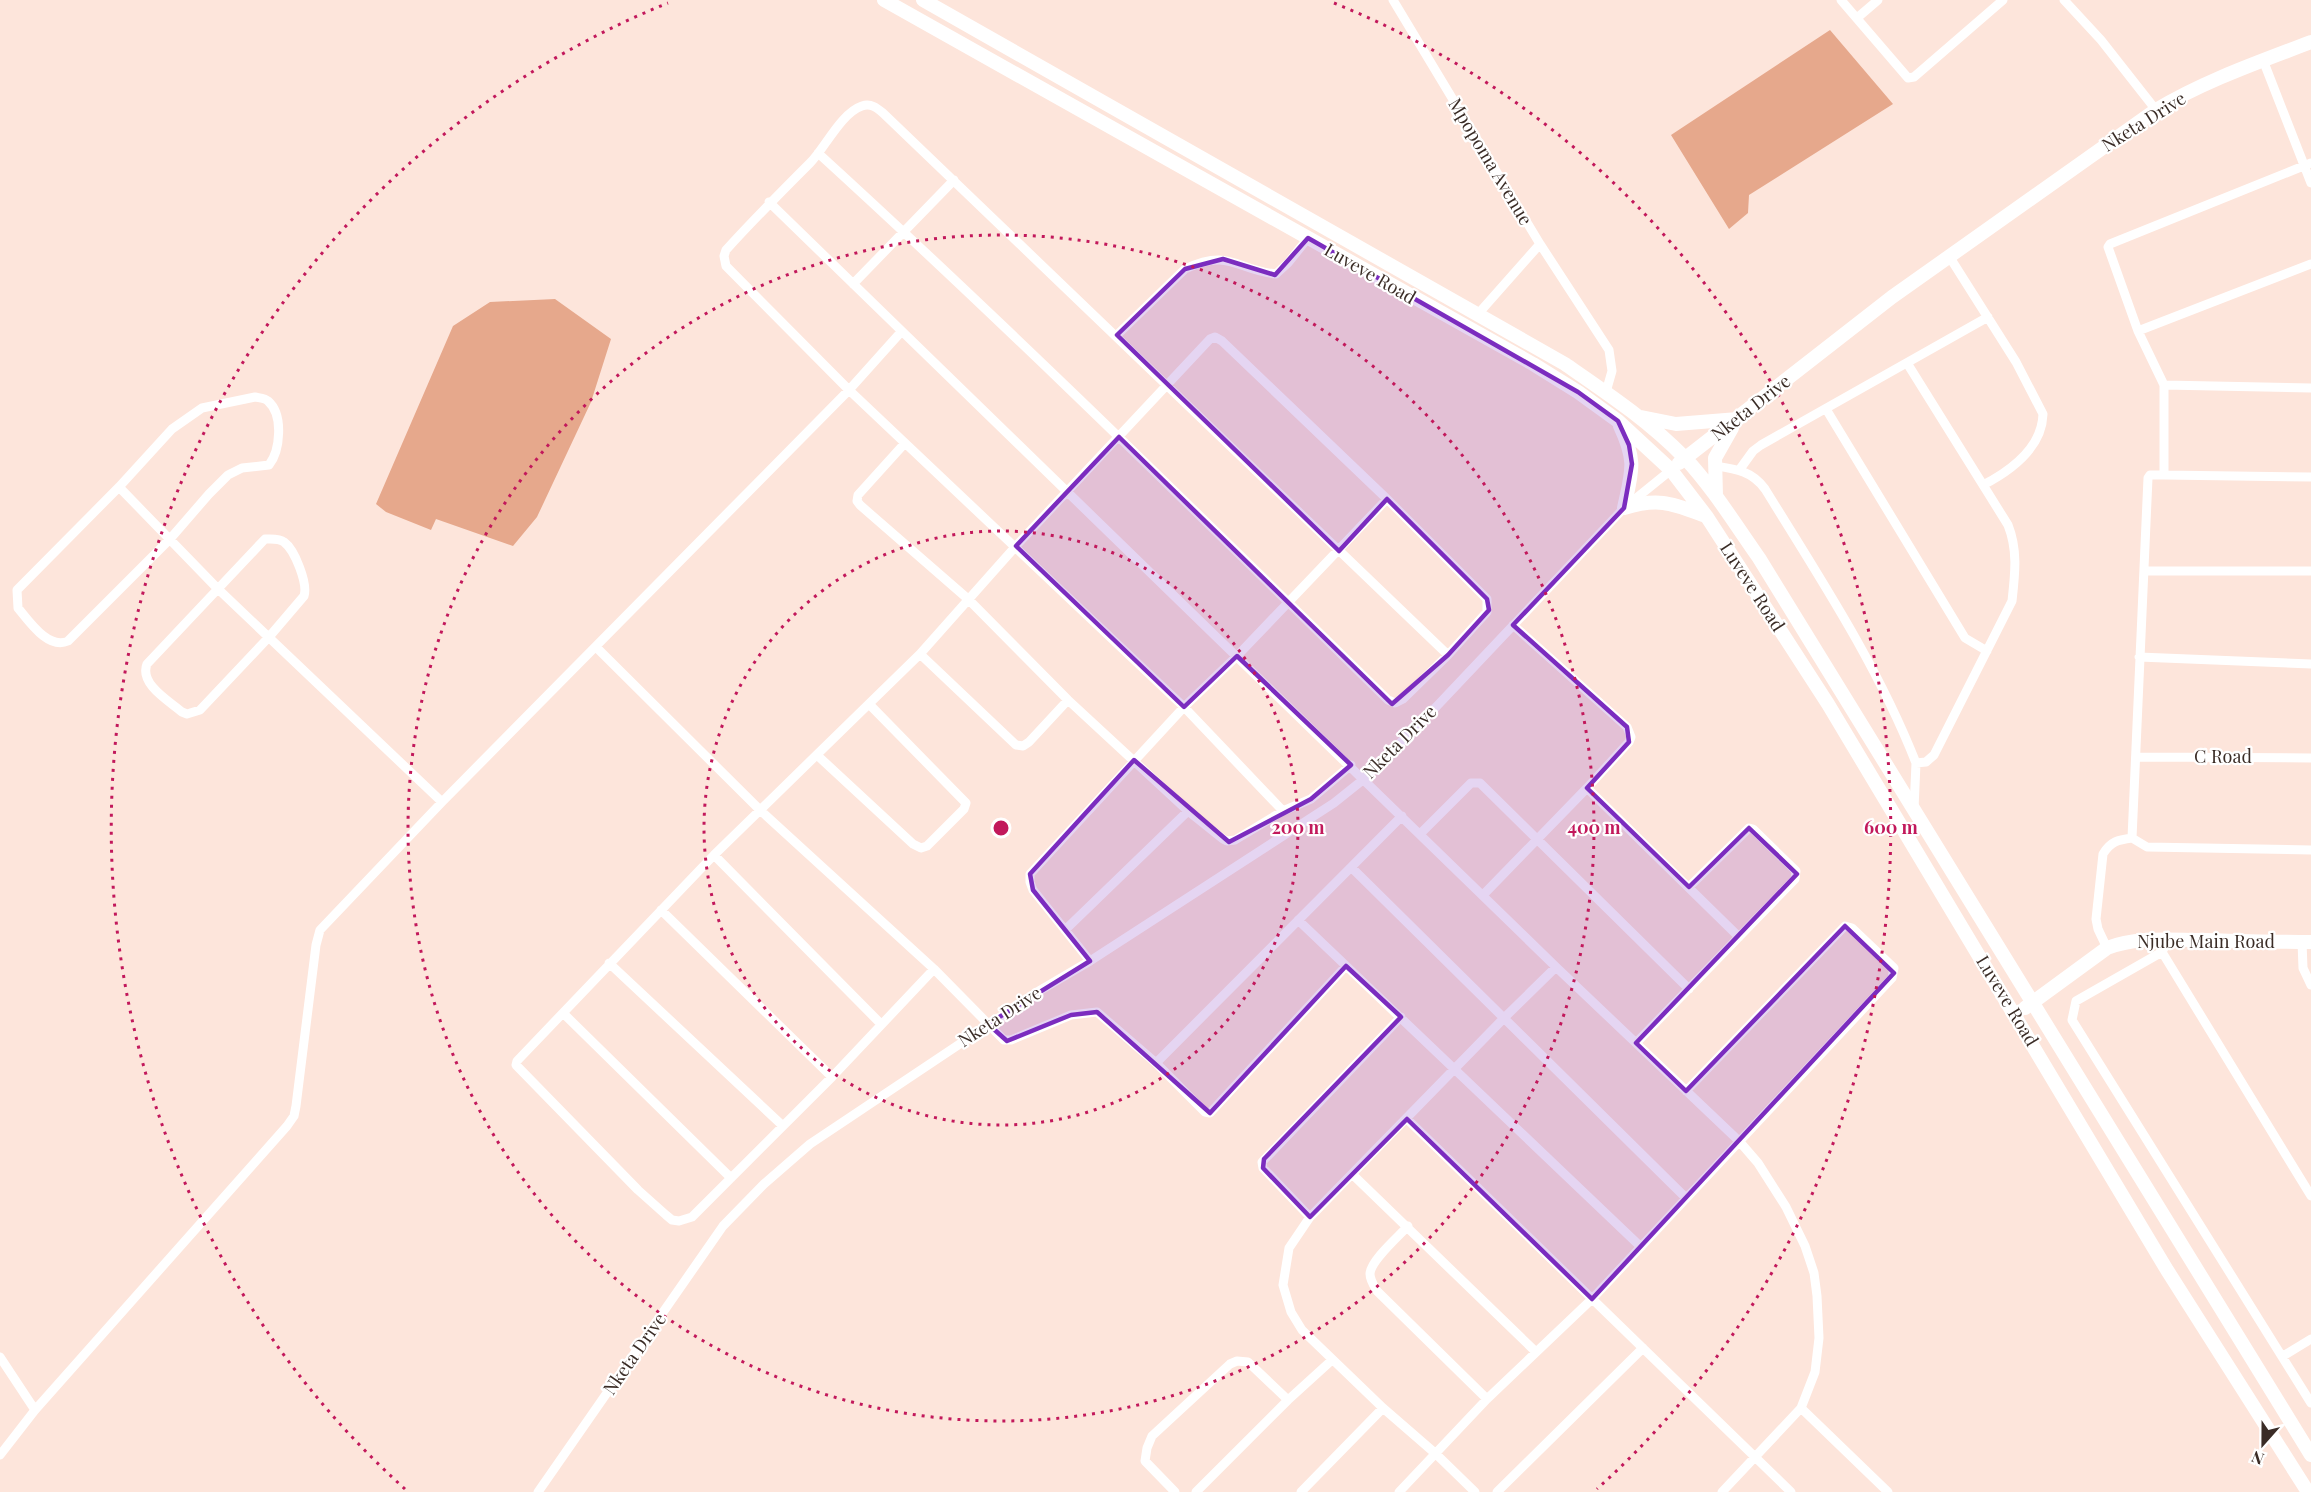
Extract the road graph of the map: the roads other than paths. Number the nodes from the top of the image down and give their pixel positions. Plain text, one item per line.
1 (884, 0) edge
2 (923, 0) edge
3 (1394, 0) edge
4 (1841, 0) edge
5 (1878, 0) edge
6 (2003, 0) edge
7 (2064, 0) edge
8 (1857, 18) junction
9 (2311, 42) edge
10 (2263, 60) junction
11 (2156, 110) junction
12 (818, 153) junction
13 (2308, 164) edge
14 (954, 180) junction
15 (2311, 183) edge
16 (769, 202) junction
17 (903, 231) junction
18 (1308, 238) junction
19 (1540, 244) junction
20 (1949, 256) junction
21 (2311, 264) edge
22 (854, 284) junction
23 (1478, 314) junction
24 (1988, 317) junction
25 (2138, 331) junction
26 (901, 332) junction
27 (1117, 335) junction
28 (1907, 363) junction
29 (1168, 384) junction
30 (2164, 385) junction
31 (2311, 388) edge
32 (849, 390) junction
33 (1606, 392) junction
34 (1826, 409) junction
35 (1639, 417) junction
36 (1738, 419) junction
37 (1618, 421) junction
38 (1119, 437) junction
39 (905, 443) junction
40 (1685, 459) junction
41 (1714, 466) junction
42 (1740, 469) junction
43 (1671, 470) junction
44 (2163, 475) junction
45 (2311, 477) edge
46 (1983, 485) junction
47 (119, 487) junction
48 (1066, 491) junction
49 (1716, 496) junction
50 (1387, 499) junction
51 (1624, 508) junction
52 (1707, 517) junction
53 (170, 539) junction
54 (1016, 546) junction
55 (1339, 551) junction
56 (2145, 571) junction
57 (2311, 571) edge
58 (217, 588) junction
59 (968, 599) junction
60 (1289, 603) junction
61 (1514, 625) junction
62 (269, 637) junction
63 (596, 647) junction
64 (1988, 651) junction
65 (920, 654) junction
66 (1448, 655) junction
67 (1237, 656) junction
68 (2139, 657) junction
69 (2311, 664) edge
70 (1068, 700) junction
71 (869, 704) junction
72 (1184, 707) junction
73 (818, 756) junction
74 (2136, 757) junction
75 (2311, 758) edge
76 (1134, 760) junction
77 (1916, 763) junction
78 (1351, 765) junction
79 (1364, 779) junction
80 (1587, 788) junction
81 (442, 802) junction
82 (760, 810) junction
83 (1188, 811) junction
84 (1283, 811) junction
85 (1914, 811) junction
86 (1402, 816) junction
87 (1420, 834) junction
88 (2132, 838) junction
89 (1537, 839) junction
90 (2311, 850) edge
91 (714, 855) junction
92 (1352, 868) junction
93 (1689, 887) junction
94 (1484, 894) junction
95 (661, 910) junction
96 (1298, 920) junction
97 (1065, 930) junction
98 (1739, 937) junction
99 (2306, 942) edge
100 (2164, 946) junction
101 (2107, 948) junction
102 (1090, 961) junction
103 (609, 963) junction
104 (1347, 966) junction
105 (1556, 967) junction
106 (934, 969) junction
107 (2311, 985) edge
108 (1689, 989) junction
109 (2032, 1003) junction
110 (563, 1013) junction
111 (2016, 1015) junction
112 (1401, 1017) junction
113 (1503, 1018) junction
114 (881, 1024) junction
115 (988, 1024) junction
116 (1636, 1043) junction
117 (1156, 1063) junction
118 (1455, 1068) junction
119 (832, 1077) junction
120 (1686, 1092) junction
121 (1407, 1119) junction
122 (783, 1126) junction
123 (1739, 1142) junction
124 (1352, 1174) junction
125 (730, 1178) junction
126 (2311, 1196) edge
127 (1686, 1198) junction
128 (1310, 1217) junction
129 (1408, 1226) junction
130 (1641, 1246) junction
131 (1592, 1299) junction
132 (2311, 1340) edge
133 (1643, 1348) junction
134 (1536, 1352) junction
135 (2283, 1356) junction
136 (0, 1357) edge
137 (1332, 1360) junction
138 (1487, 1398) junction
139 (1287, 1400) junction
140 (2311, 1403) edge
141 (1383, 1408) junction
142 (1801, 1408) junction
143 (34, 1410) junction
144 (1436, 1454) junction
145 (0, 1455) edge
146 (2311, 1455) edge
147 (1755, 1458) junction
148 (538, 1492) edge
149 (1175, 1492) edge
150 (1196, 1492) edge
151 (1301, 1492) edge
152 (1399, 1492) edge
153 (1475, 1492) edge
154 (1497, 1492) edge
155 (1722, 1492) edge
156 (1791, 1492) edge
157 (1888, 1492) edge
158 (2308, 1492) edge

1 - 18 street, Luveve Road
2 - 23 street, Luveve Road
3 - 19 street, Mpopoma Avenue
4 - 8 street
5 - 8 street
6 - 8 street
7 - 11 street
9 - 10 street, Nketa Drive
10 - 11 street, Nketa Drive
10 - 13 street
11 - 20 street, Nketa Drive
12 - 14 street
12 - 16 street
12 - 17 street
13 - 15 street
13 - 25 street
14 - 17 street
14 - 27 street
16 - 22 street
16 - 32 street
17 - 22 street
17 - 38 street
18 - 27 street
18 - 37 street, Luveve Road
19 - 23 street, Mpopoma Avenue
19 - 33 street
20 - 24 street
20 - 36 street, Nketa Drive
21 - 25 street
22 - 26 street
23 - 33 street, Luveve Road
24 - 28 street
24 - 46 street
25 - 30 street
26 - 32 street
26 - 48 street
27 - 29 street
28 - 34 street
28 - 46 street
29 - 38 street
29 - 50 street
29 - 55 street
30 - 31 street
30 - 44 street
32 - 39 street
32 - 63 street
33 - 35 street, Luveve Road
34 - 42 street
34 - 64 street
35 - 36 street
35 - 40 street, Luveve Road
36 - 40 street, Nketa Drive
36 - 41 street
37 - 43 street, Luveve Road
37 - 51 street
38 - 48 street
38 - 60 street
39 - 54 street
39 - 59 street
40 - 43 street, Nketa Drive
40 - 49 street, Luveve Road
41 - 42 street
41 - 49 street
42 - 77 street
43 - 51 street, Nketa Drive
43 - 52 street, Luveve Road
44 - 45 street
44 - 56 street
46 - 64 street
47 - 53 street
47 - 53 street
47 - 53 street
48 - 54 street
48 - 67 street
49 - 85 street, Luveve Road
50 - 55 street
50 - 66 street
51 - 52 street
51 - 61 street, Nketa Drive
52 - 111 street, Luveve Road
53 - 58 street
54 - 59 street
54 - 72 street
55 - 60 street
55 - 66 street
56 - 57 street
56 - 68 street
58 - 62 street
58 - 62 street
58 - 62 street
59 - 65 street
59 - 70 street
60 - 66 street
60 - 67 street
61 - 79 street, Nketa Drive
61 - 80 street
62 - 81 street
63 - 81 street
63 - 82 street
64 - 77 street
65 - 70 street
65 - 71 street
67 - 72 street
67 - 78 street
68 - 69 street
68 - 74 street
70 - 76 street
71 - 73 street
71 - 73 street
72 - 76 street
72 - 84 street
73 - 82 street
74 - 75 street, C Road
74 - 88 street
76 - 83 street
76 - 97 street
77 - 85 street
78 - 79 street
78 - 84 street
79 - 86 street
79 - 102 street, Nketa Drive
80 - 89 street
80 - 93 street
81 - 143 street
82 - 91 street
82 - 106 street
83 - 84 street
83 - 97 street
85 - 109 street, Luveve Road
86 - 87 street
86 - 92 street
87 - 89 street
87 - 94 street
88 - 90 street
88 - 101 street
89 - 94 street
89 - 108 street
91 - 95 street
91 - 114 street
92 - 96 street
92 - 113 street
93 - 98 street
93 - 98 street
94 - 105 street
95 - 103 street
95 - 119 street
96 - 104 street
96 - 117 street
97 - 102 street
98 - 108 street
99 - 100 street, Njube Main Road
99 - 107 street
100 - 101 street, Njube Main Road
100 - 126 street
100 - 135 street
101 - 109 street, Njube Main Road
102 - 115 street, Nketa Drive
103 - 110 street
103 - 122 street
104 - 112 street
104 - 117 street
105 - 113 street
105 - 116 street
106 - 114 street
106 - 115 street
108 - 116 street
109 - 111 street, Njube Main Road
109 - 146 street, Luveve Road
110 - 125 street
110 - 125 street
111 - 158 street, Luveve Road
112 - 118 street
112 - 128 street
113 - 118 street
113 - 127 street
114 - 119 street
115 - 117 street
115 - 148 street, Nketa Drive
116 - 120 street
118 - 121 street
118 - 130 street
119 - 122 street
120 - 123 street
120 - 123 street
121 - 124 street
121 - 131 street
122 - 125 street
123 - 127 street
123 - 142 street
124 - 128 street
124 - 129 street
127 - 130 street
128 - 137 street
129 - 134 street
129 - 138 street
130 - 131 street
131 - 133 street
131 - 134 street
132 - 135 street
133 - 147 street
133 - 154 street
134 - 138 street
135 - 140 street
136 - 143 street
137 - 139 street
137 - 141 street
138 - 144 street
139 - 149 street
139 - 150 street
141 - 144 street
141 - 151 street
142 - 147 street
142 - 157 street
143 - 145 street
144 - 152 street
144 - 153 street
147 - 155 street
147 - 156 street

